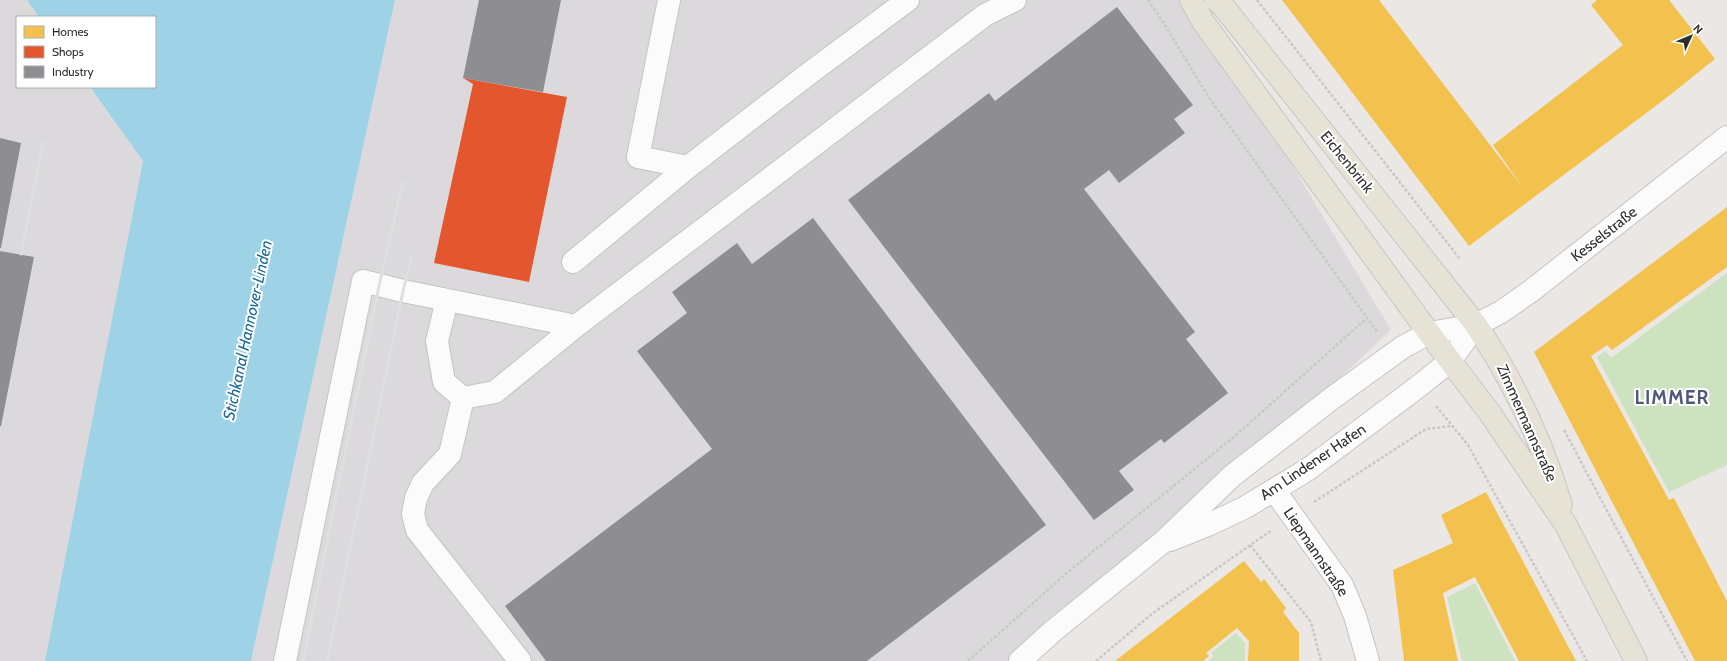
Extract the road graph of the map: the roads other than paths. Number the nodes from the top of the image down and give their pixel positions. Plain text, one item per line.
1 (669, 0) edge
2 (908, 0) edge
3 (1015, 0) edge
4 (1191, 0) edge
5 (1216, 0) edge
6 (1727, 137) edge
7 (688, 167) junction
8 (573, 262) dead end
9 (447, 300) junction
10 (1476, 325) junction
11 (576, 326) junction
12 (1429, 333) junction
13 (1450, 361) junction
14 (463, 398) junction
15 (1274, 490) junction
16 (1566, 525) junction
17 (1163, 542) junction
18 (285, 661) edge
19 (520, 661) edge
20 (1020, 661) edge
21 (1368, 661) edge
22 (1636, 661) edge

1 - 7 street
2 - 7 street
3 - 11 street
4 - 12 main road
5 - 10 main road, Eichenbrink
6 - 10 street, Kesselstraße
7 - 8 street
9 - 11 street
9 - 14 street
9 - 18 street
10 - 12 street, Am Lindener Hafen
10 - 13 street, Am Lindener Hafen
10 - 16 main road, Zimmermannstraße
11 - 14 street
12 - 13 main road, Zimmermannstraße
12 - 17 street, Am Lindener Hafen
13 - 15 street, Am Lindener Hafen
13 - 16 main road, Zimmermannstraße
14 - 19 street
15 - 17 street, Am Lindener Hafen
15 - 21 street, Liepmannstraße
16 - 22 main road, Zimmermannstraße
17 - 20 street, Am Lindener Hafen

